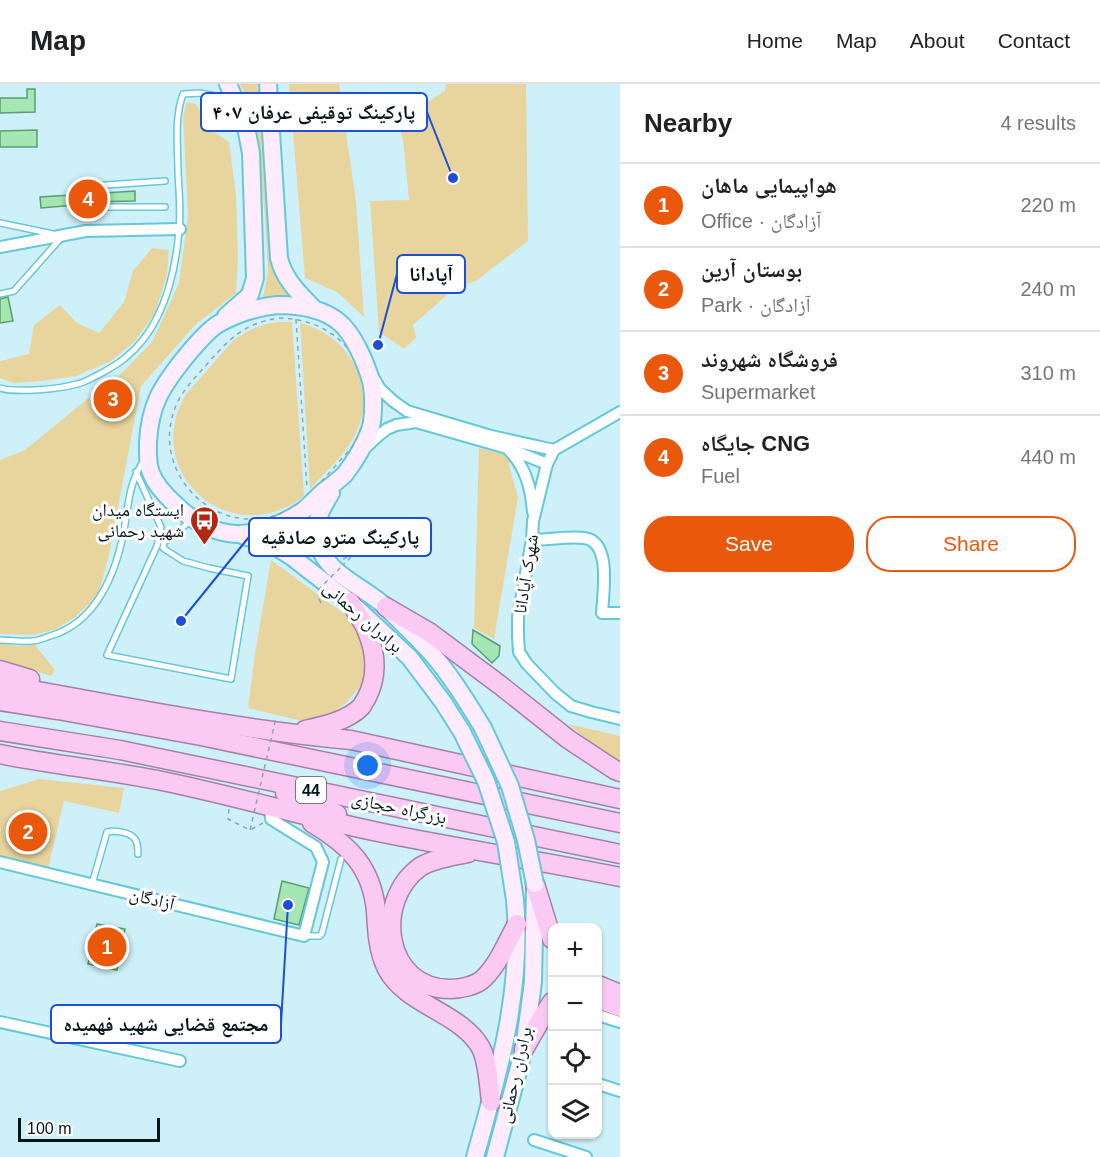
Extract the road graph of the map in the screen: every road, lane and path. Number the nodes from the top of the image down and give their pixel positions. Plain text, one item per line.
1 (228, 84) edge
2 (262, 84) edge
3 (268, 84) edge
4 (234, 100) junction
5 (269, 113) junction
6 (165, 181) dead end
7 (92, 186) dead end
8 (92, 207) dead end
9 (165, 207) dead end
10 (0, 223) edge
11 (180, 229) junction
12 (63, 236) junction
13 (0, 248) edge
14 (0, 294) edge
15 (315, 310) junction
16 (297, 313) junction
17 (216, 325) junction
18 (361, 356) junction
19 (0, 388) edge
20 (620, 412) edge
21 (507, 448) junction
22 (554, 450) junction
23 (148, 454) junction
24 (359, 454) junction
25 (547, 464) junction
26 (136, 472) junction
27 (344, 475) junction
28 (306, 503) junction
29 (192, 519) junction
30 (533, 521) junction
31 (161, 527) junction
32 (237, 534) junction
33 (172, 537) junction
34 (532, 540) junction
35 (351, 556) dead end
36 (318, 590) dead end
37 (350, 602) junction
38 (386, 607) junction
39 (620, 613) edge
40 (0, 640) edge
41 (0, 664) edge
42 (0, 670) edge
43 (43, 682) junction
44 (0, 684) edge
45 (0, 701) edge
46 (147, 710) junction
47 (276, 718) dead end
48 (620, 719) edge
49 (259, 729) junction
50 (0, 731) edge
51 (310, 736) junction
52 (2, 761) edge
53 (620, 772) edge
54 (236, 773) junction
55 (486, 795) junction
56 (620, 800) edge
57 (270, 813) junction
58 (297, 814) junction
59 (228, 819) dead end
60 (620, 823) edge
61 (250, 830) junction
62 (383, 833) junction
63 (479, 851) junction
64 (138, 854) dead end
65 (620, 854) edge
66 (340, 859) dead end
67 (0, 862) edge
68 (572, 868) junction
69 (620, 878) edge
70 (92, 884) junction
71 (535, 884) junction
72 (620, 885) edge
73 (517, 924) junction
74 (548, 926) edge
75 (304, 936) junction
76 (602, 988) edge
77 (620, 994) edge
78 (602, 1001) edge
79 (620, 1007) edge
80 (548, 1008) edge
81 (602, 1015) edge
82 (0, 1022) edge
83 (620, 1022) edge
84 (524, 1049) junction
85 (180, 1061) dead end
86 (600, 1085) edge
87 (620, 1091) edge
88 (491, 1102) junction
89 (534, 1140) dead end
90 (475, 1157) edge
91 (495, 1157) edge
92 (586, 1157) edge

1 - 4 main road
2 - 5 main road
3 - 5 main road
4 - 11 lane
4 - 17 main road
5 - 15 main road
6 - 7 lane
8 - 9 lane
10 - 12 lane
11 - 12 street
11 - 19 lane
12 - 13 street
12 - 14 lane
15 - 16 main road
15 - 18 main road
16 - 17 main road
16 - 28 path
16 - 28 path
16 - 28 path
17 - 23 main road
18 - 22 street
18 - 24 main road
20 - 22 street
21 - 24 street
21 - 25 street
21 - 30 street
22 - 25 street, شهرک آپادانا
23 - 26 lane
23 - 29 main road
24 - 27 main road
25 - 30 street, شهرک آپادانا
26 - 31 lane
26 - 40 lane
27 - 28 main road
27 - 38 main road, برادران رحمانی
28 - 32 main road
29 - 32 main road, برادران رحمانی
29 - 33 lane
30 - 34 street, شهرک آپادانا
31 - 33 lane
31 - 33 lane
32 - 37 main road, برادران رحمانی
34 - 39 street
34 - 48 street, شهرک آپادانا
35 - 36 path, bridge
37 - 49 highway
37 - 73 main road, برادران رحمانی, bridge
38 - 53 highway
38 - 71 main road, برادران رحمانی, bridge
41 - 43 highway
42 - 43 highway
43 - 46 highway
44 - 46 highway
45 - 55 highway, بزرگراه حجازی / 44
46 - 49 highway
47 - 61 path, bridge
49 - 51 highway
50 - 54 highway, بزرگراه حجازی / 44
51 - 55 highway
51 - 56 highway
52 - 57 highway
54 - 62 highway
54 - 65 highway, بزرگراه حجازی / 44
55 - 60 highway, بزرگراه حجازی / 44
57 - 58 highway
57 - 61 path
57 - 75 street
58 - 62 highway
58 - 88 highway
59 - 61 path
62 - 63 highway
63 - 68 highway
63 - 73 highway
64 - 70 lane
66 - 75 lane
67 - 70 street, آزادگان
68 - 69 highway
68 - 72 highway
70 - 75 street, آزادگان
71 - 74 highway
71 - 84 main road, برادران رحمانی
73 - 88 main road, برادران رحمانی
76 - 77 highway
78 - 79 highway
80 - 84 highway
81 - 83 street
82 - 85 street
84 - 91 main road, برادران رحمانی
86 - 87 street
88 - 90 main road, برادران رحمانی
89 - 92 street

